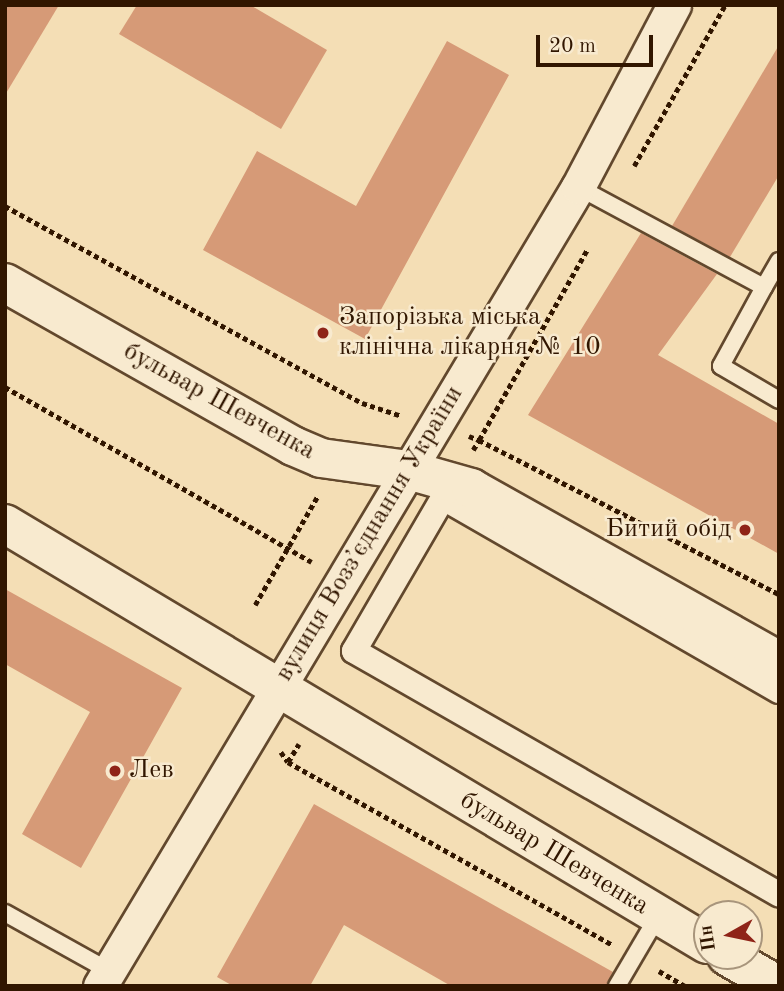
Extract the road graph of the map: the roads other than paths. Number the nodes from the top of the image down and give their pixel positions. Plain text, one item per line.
1 (674, 5) edge
2 (578, 187) junction
3 (779, 261) edge
4 (5, 283) edge
5 (764, 287) junction
6 (779, 400) edge
7 (408, 470) junction
8 (5, 524) edge
9 (779, 661) edge
10 (278, 689) junction
11 (779, 691) edge
12 (779, 894) edge
13 (5, 913) edge
14 (658, 916) junction
15 (693, 936) edge
16 (751, 970) edge
17 (105, 978) edge
18 (617, 986) edge
19 (779, 986) edge

1 - 2 street, вулиця Воззʼєднання України
2 - 5 lane
2 - 7 street, вулиця Воззʼєднання України
3 - 5 lane
4 - 7 street, бульвар Шевченка
5 - 6 lane
7 - 9 street, бульвар Шевченка
7 - 10 street, вулиця Воззʼєднання України
8 - 10 street, бульвар Шевченка
10 - 14 street, бульвар Шевченка
10 - 17 street, вулиця Воззʼєднання України
11 - 12 street
13 - 17 lane
14 - 15 street, бульвар Шевченка
14 - 18 lane
16 - 19 street

